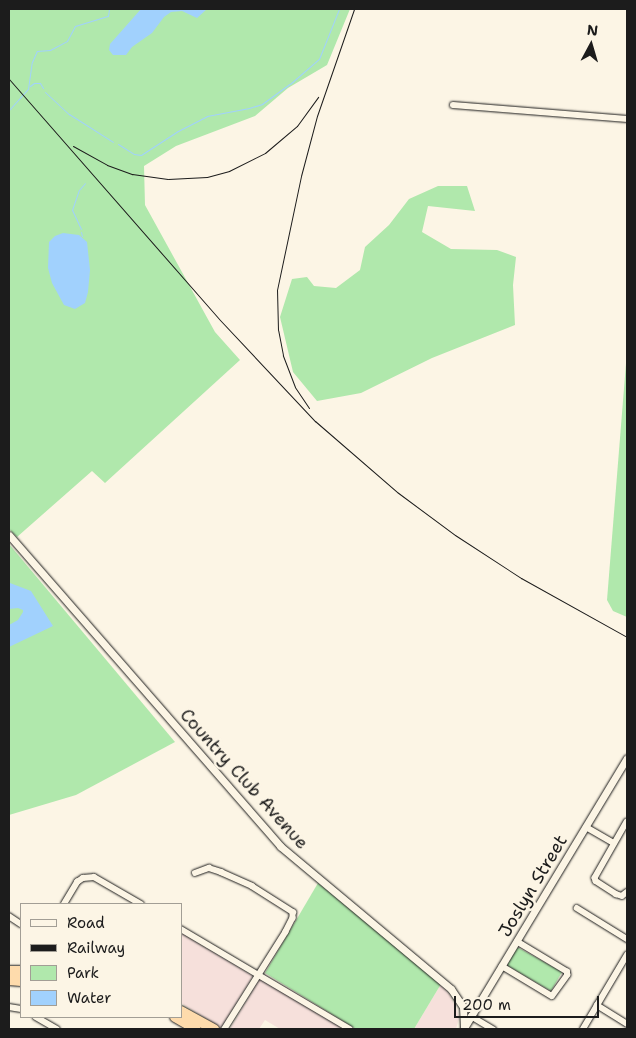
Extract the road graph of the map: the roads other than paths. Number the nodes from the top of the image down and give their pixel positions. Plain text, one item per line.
1 (453, 105) dead end
2 (627, 119) edge
3 (9, 535) edge
4 (627, 758) edge
5 (627, 822) edge
6 (586, 827) junction
7 (614, 843) junction
8 (195, 873) dead end
9 (627, 892) edge
10 (65, 903) edge
11 (138, 903) edge
12 (577, 908) dead end
13 (9, 916) edge
14 (20, 923) edge
15 (182, 930) edge
16 (627, 939) edge
17 (516, 942) junction
18 (627, 955) edge
19 (502, 966) junction
20 (258, 975) junction
21 (597, 1006) junction
22 (182, 1012) edge
23 (471, 1016) junction
24 (38, 1018) edge
25 (177, 1018) edge
26 (627, 1024) edge
27 (347, 1028) edge
28 (57, 1029) edge
29 (196, 1029) edge
30 (214, 1029) edge
31 (225, 1029) edge
32 (464, 1029) edge
33 (493, 1029) edge
34 (583, 1029) edge

1 - 2 street
3 - 32 street, Country Club Avenue
4 - 6 street, Joslyn Street
5 - 7 street
6 - 7 street
6 - 17 street, Joslyn Street
7 - 9 street
8 - 20 street
10 - 11 street
12 - 16 street
13 - 14 street
15 - 20 street
17 - 19 street, Joslyn Street
17 - 19 street
18 - 21 street
19 - 23 street, Joslyn Street
20 - 27 street
20 - 31 street
21 - 26 street
21 - 34 street
22 - 30 highway
23 - 32 street, Joslyn Street
23 - 33 street
24 - 28 street
25 - 29 highway

